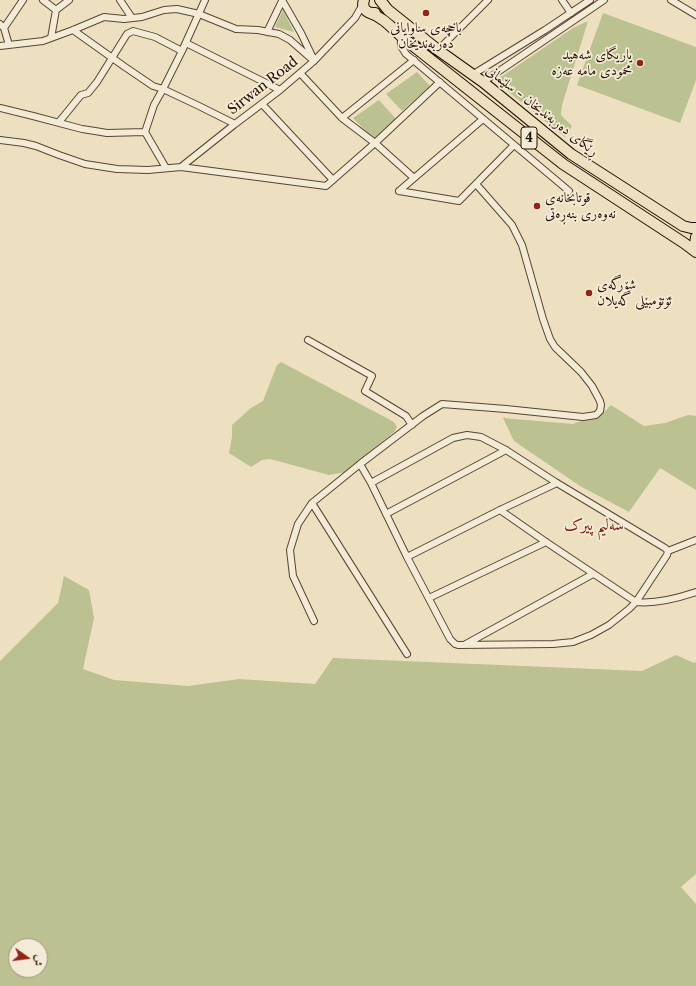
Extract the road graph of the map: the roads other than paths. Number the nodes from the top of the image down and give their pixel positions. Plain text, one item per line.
1 (23, 0) edge
2 (43, 0) edge
3 (69, 0) edge
4 (120, 0) edge
5 (205, 0) edge
6 (282, 0) edge
7 (380, 0) edge
8 (488, 0) edge
9 (562, 0) edge
10 (590, 0) edge
11 (604, 0) edge
12 (671, 0) edge
13 (364, 6) edge
14 (56, 10) junction
15 (571, 13) junction
16 (199, 14) junction
17 (696, 15) edge
18 (132, 18) junction
19 (355, 18) junction
20 (2, 26) edge
21 (73, 30) junction
22 (267, 32) junction
23 (402, 37) junction
24 (51, 38) junction
25 (186, 43) junction
26 (9, 45) junction
27 (0, 46) edge
28 (438, 50) junction
29 (182, 51) junction
30 (112, 58) junction
31 (414, 60) junction
32 (314, 61) junction
33 (300, 73) junction
34 (472, 75) junction
35 (440, 82) junction
36 (483, 82) junction
37 (163, 89) junction
38 (280, 90) junction
39 (262, 104) junction
40 (0, 108) edge
41 (342, 118) junction
42 (483, 119) junction
43 (59, 122) junction
44 (235, 124) junction
45 (145, 132) junction
46 (0, 140) edge
47 (375, 143) junction
48 (514, 145) junction
49 (180, 167) junction
50 (166, 168) junction
51 (414, 178) junction
52 (333, 180) junction
53 (476, 184) junction
54 (569, 191) dead end
55 (696, 228) edge
56 (696, 237) edge
57 (696, 248) edge
58 (696, 252) edge
59 (308, 340) dead end
60 (412, 425) junction
61 (506, 450) junction
62 (360, 464) junction
63 (371, 483) junction
64 (556, 483) junction
65 (312, 503) junction
66 (500, 510) junction
67 (386, 514) junction
68 (696, 540) edge
69 (546, 542) junction
70 (668, 551) junction
71 (407, 557) junction
72 (593, 574) junction
73 (696, 592) edge
74 (428, 598) junction
75 (636, 602) junction
76 (314, 621) dead end
77 (465, 645) junction
78 (407, 654) dead end

1 - 20 street
2 - 14 street
3 - 14 street
4 - 18 street
5 - 16 street
6 - 22 street
6 - 32 street
7 - 13 highway, 4
7 - 28 highway, ڕێگای دەربەندیخان - سلێمانی / 4
8 - 28 street
9 - 15 street
10 - 15 street
11 - 36 street
12 - 17 street
13 - 19 street, Sirwan Road
13 - 19 street, Sirwan Road
13 - 23 highway, ڕێگای دەربەندیخان - سلێمانی / 4
14 - 24 street
15 - 34 street
16 - 18 street
16 - 22 street
16 - 25 street
18 - 21 street
19 - 32 street, Sirwan Road
20 - 26 street
21 - 24 street
21 - 30 street
22 - 32 street
23 - 31 street
23 - 58 highway, ڕێگای دەربەندیخان - سلێمانی / 4
24 - 26 street
25 - 29 street
25 - 38 street
26 - 27 street
28 - 34 highway, ڕێگای دەربەندیخان - سلێمانی / 4
29 - 30 street
29 - 37 street
30 - 37 street
30 - 43 street
31 - 35 street
31 - 41 street
32 - 33 street, Sirwan Road
33 - 38 street, Sirwan Road
33 - 41 street
34 - 36 highway, ڕێگای دەربەندیخان - سلێمانی / 4
35 - 42 street
35 - 47 street
36 - 55 highway, ڕێگای دەربەندیخان - سلێمانی / 4
37 - 44 street
37 - 45 street
38 - 39 street, Sirwan Road
39 - 44 street, Sirwan Road
39 - 52 street
40 - 43 street
41 - 47 street
42 - 48 street
42 - 51 street
43 - 45 street
44 - 49 street, Sirwan Road
45 - 50 street
46 - 50 street
47 - 51 street
47 - 52 street
48 - 53 street
48 - 54 street
49 - 50 street
49 - 52 street
51 - 53 street
53 - 60 street
56 - 57 highway
59 - 60 street
60 - 62 street
61 - 63 street
61 - 64 street
61 - 67 street
62 - 63 street
62 - 65 street
63 - 67 street
64 - 66 street
64 - 70 street
65 - 76 street
65 - 78 street
66 - 69 street
66 - 71 street
67 - 71 street
68 - 70 street
69 - 72 street
69 - 74 street
70 - 75 street
71 - 74 street
72 - 75 street
72 - 77 street
73 - 75 street
74 - 77 street
75 - 77 street

